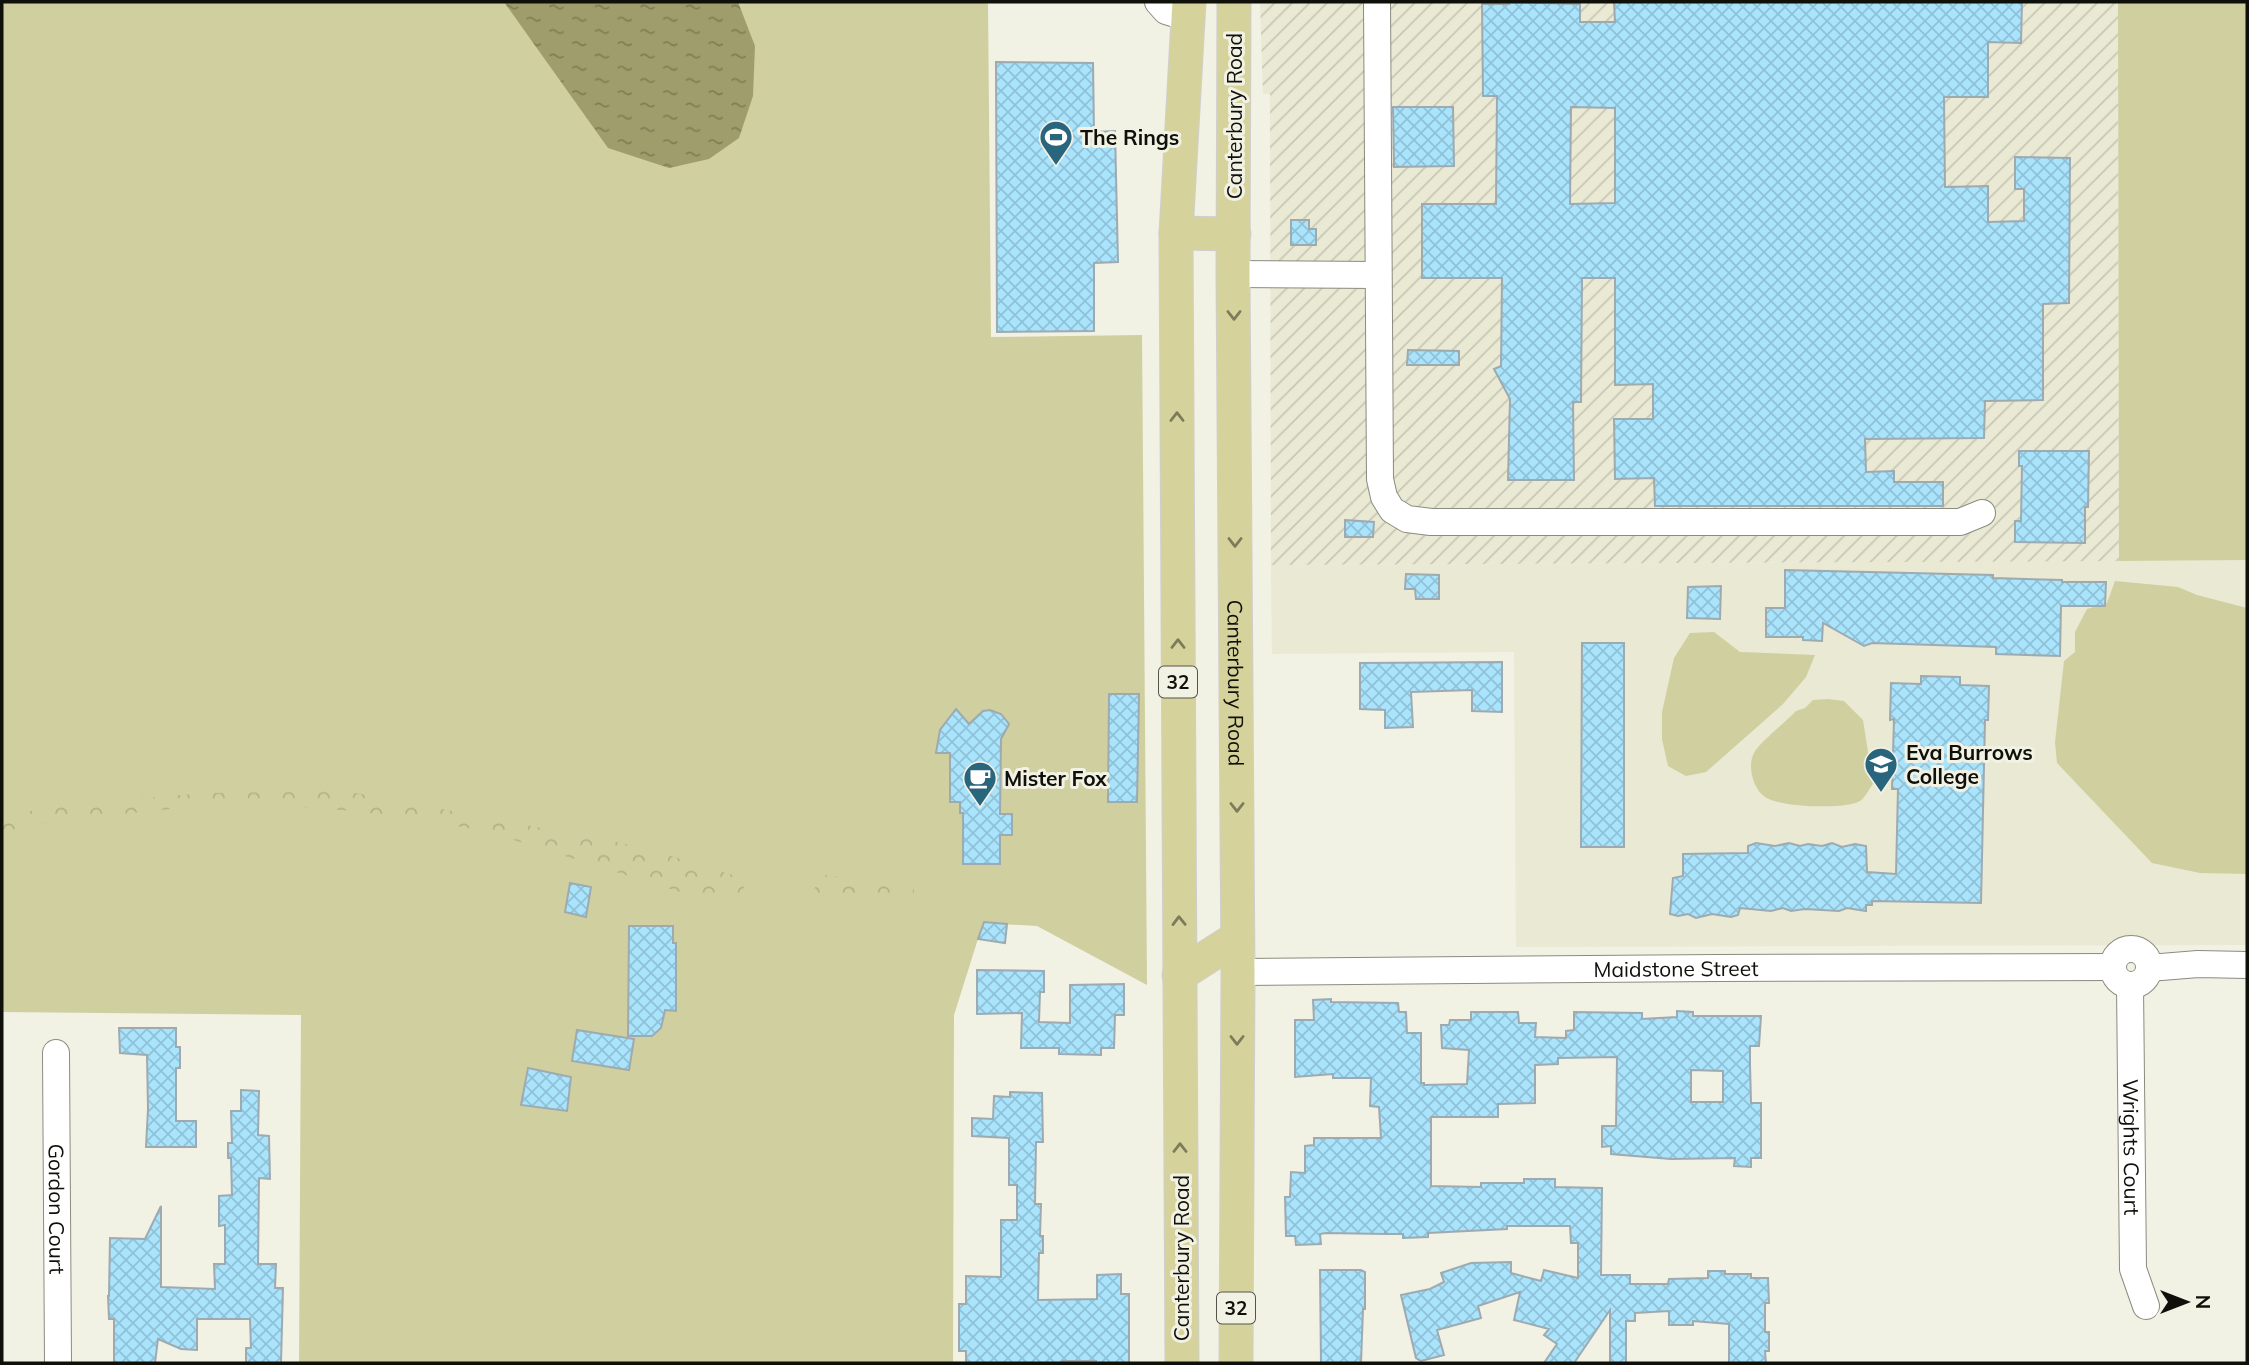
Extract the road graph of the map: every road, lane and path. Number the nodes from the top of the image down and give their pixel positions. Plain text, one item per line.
1 (1158, 2) edge
2 (1234, 2) edge
3 (1377, 2) edge
4 (1189, 10) edge
5 (1176, 233) junction
6 (1234, 234) junction
7 (1233, 274) junction
8 (1378, 275) junction
9 (1982, 513) dead end
10 (1237, 938) junction
11 (2247, 965) edge
12 (1238, 972) junction
13 (2131, 974) junction
14 (1179, 975) junction
15 (55, 1053) dead end
16 (2146, 1306) dead end
17 (58, 1363) edge
18 (1182, 1363) edge
19 (1236, 1363) edge

1 - 4 street, Canterbury Road
2 - 6 main road, Canterbury Road / 32
3 - 8 street
4 - 5 main road, Canterbury Road / 32
5 - 6 main road
14 -> 5 main road, Canterbury Road / 32
6 - 7 main road, Canterbury Road / 32
7 - 8 street
7 -> 10 main road, Canterbury Road / 32
8 - 9 street
10 - 12 main road, Canterbury Road / 32
10 - 14 main road
11 - 13 street, Maidstone Street
12 - 13 street, Maidstone Street
12 -> 19 main road, Canterbury Road / 32
13 - 16 street, Wrights Court
18 -> 14 main road, Canterbury Road / 32
15 - 17 street, Gordon Court

